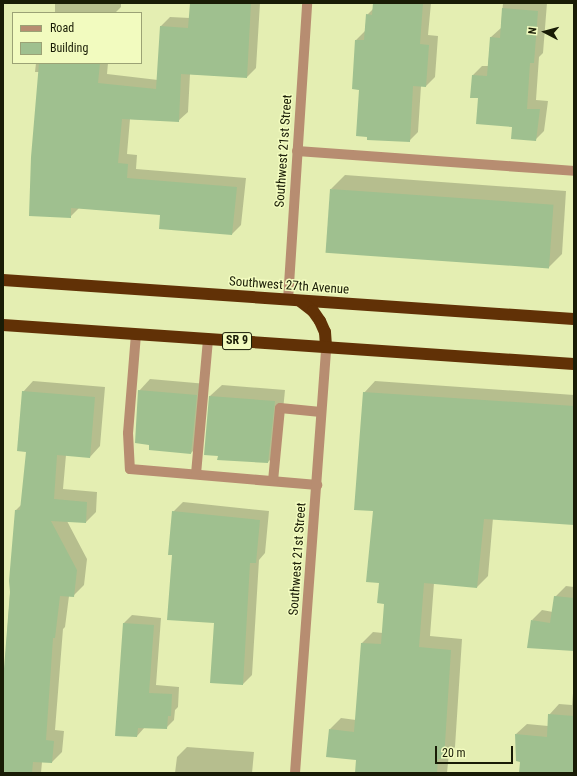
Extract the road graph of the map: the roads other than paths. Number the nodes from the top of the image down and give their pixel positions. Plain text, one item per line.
1 (307, 3) edge
2 (297, 151) junction
3 (574, 171) edge
4 (3, 280) edge
5 (21, 281) junction
6 (3, 288) edge
7 (294, 301) junction
8 (574, 319) edge
9 (3, 325) edge
10 (136, 334) junction
11 (208, 339) junction
12 (326, 347) junction
13 (574, 364) edge
14 (321, 412) junction
15 (196, 474) junction
16 (273, 481) junction
17 (316, 484) junction
18 (295, 773) edge

1 - 2 street, Southwest 21st Street
2 - 3 street
2 - 7 street, Southwest 21st Street
4 - 5 highway, Southwest 27th Avenue
5 - 6 highway
5 - 7 highway, Southwest 27th Avenue
7 - 8 highway, Southwest 27th Avenue
7 - 12 highway
9 - 10 highway, SR 9
10 - 11 highway, SR 9
10 - 15 street
11 - 12 highway, SR 9
11 - 15 street
12 - 13 highway, SR 9
12 - 14 street, Southwest 21st Street
14 - 16 street
14 - 17 street, Southwest 21st Street
15 - 16 street
16 - 17 street
17 - 18 street, Southwest 21st Street

